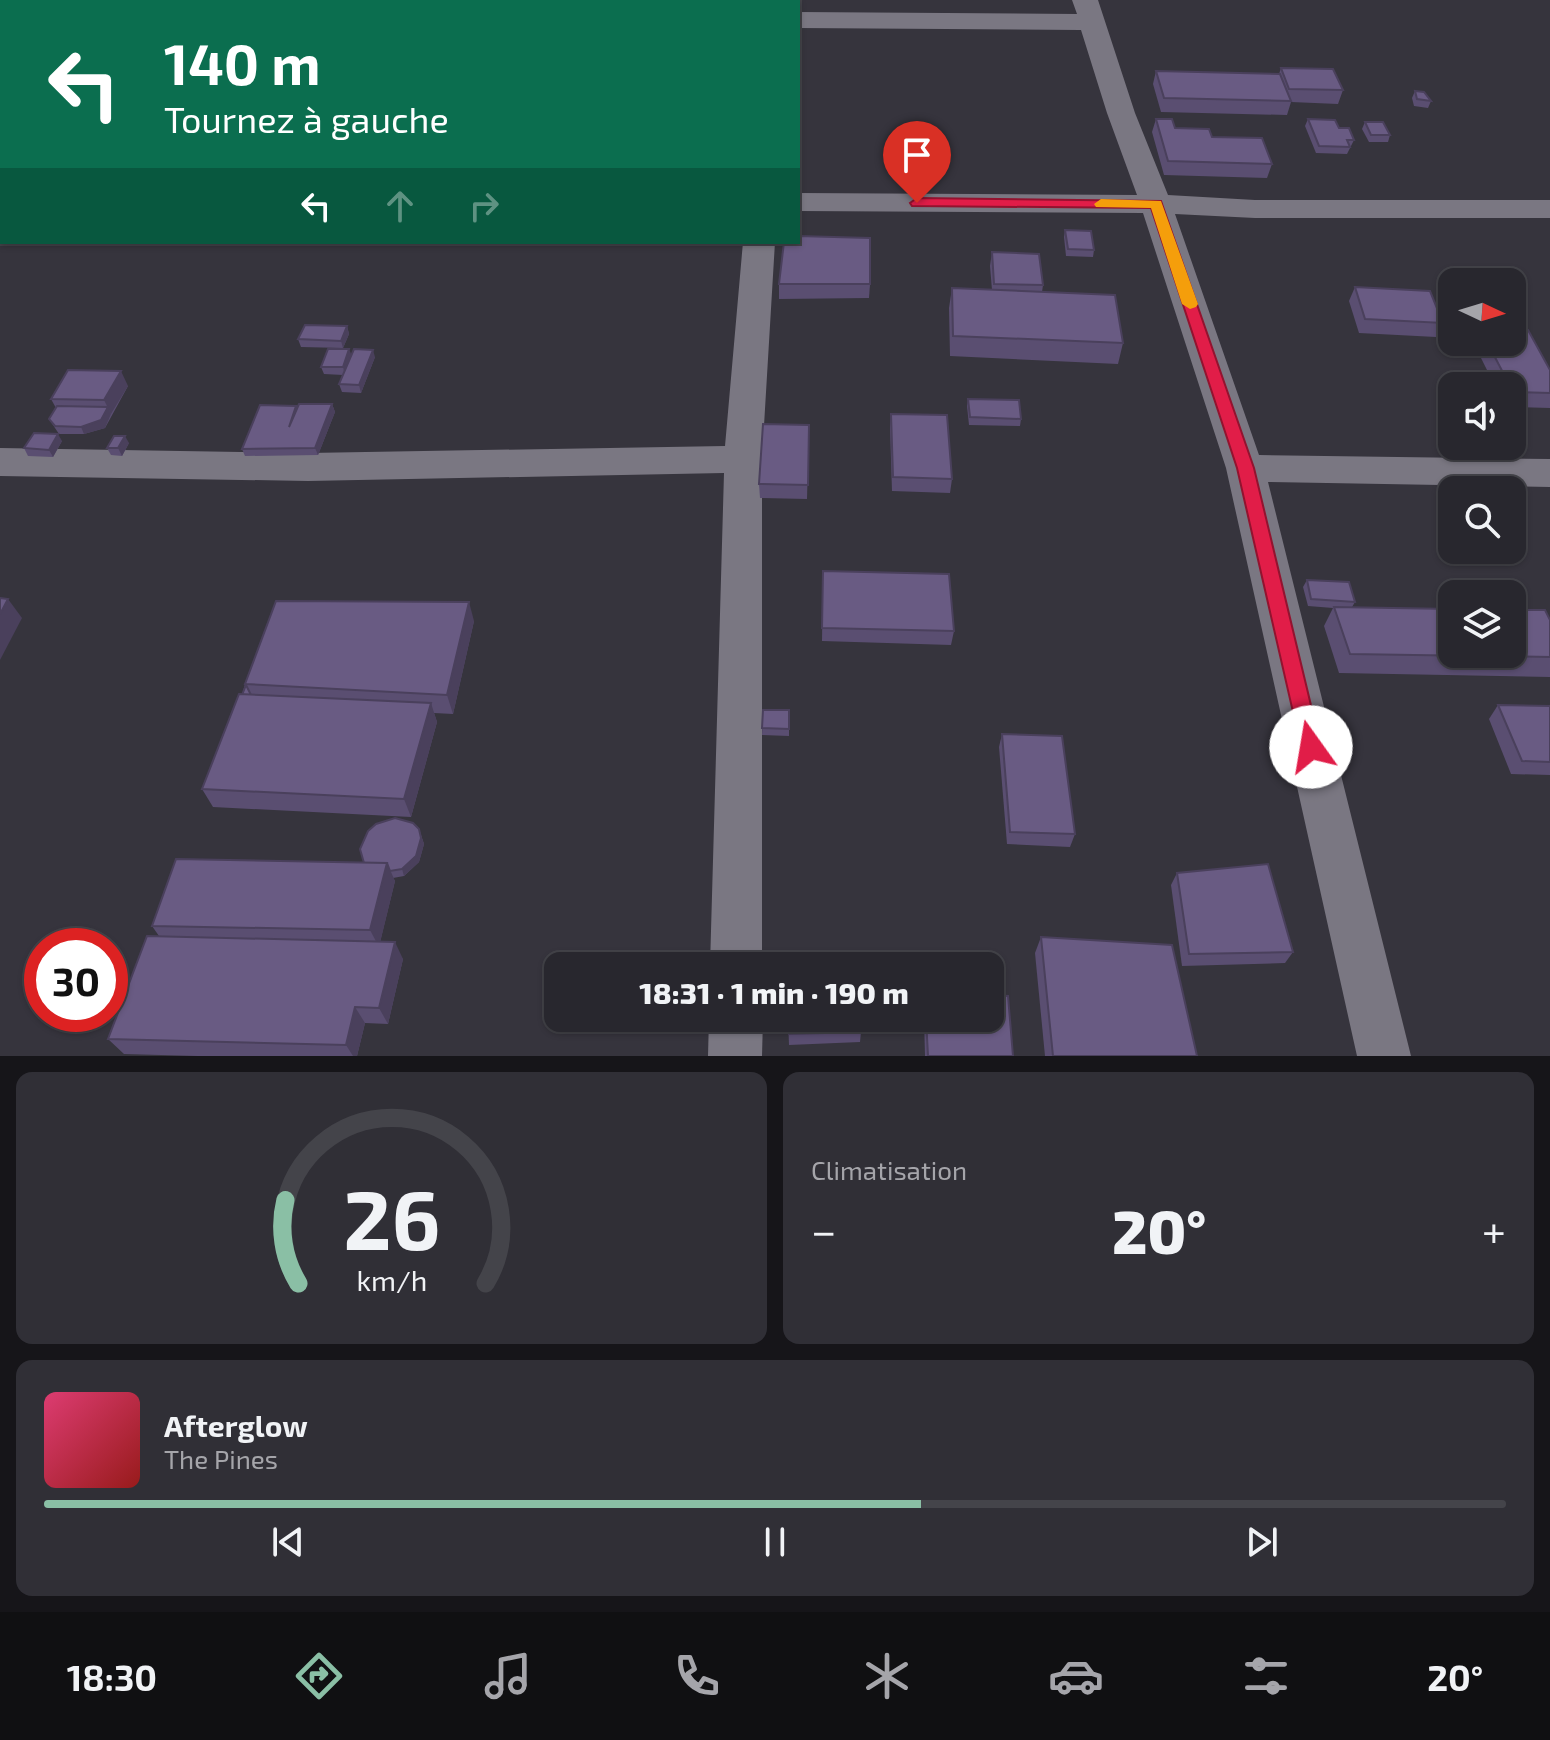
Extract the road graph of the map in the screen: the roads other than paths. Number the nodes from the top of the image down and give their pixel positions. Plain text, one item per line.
1 (1089, 11) edge
2 (800, 20) edge
3 (800, 202) edge
4 (1156, 204) junction
5 (1550, 209) edge
6 (759, 244) edge
7 (743, 459) junction
8 (0, 462) edge
9 (1245, 468) junction
10 (1550, 473) edge
11 (736, 952) edge
12 (736, 1032) edge
13 (735, 1056) edge
14 (1384, 1056) edge

1 - 2 street
1 - 4 street
3 - 4 street
4 - 5 street
4 - 9 street
6 - 7 street
7 - 8 street
7 - 11 street
9 - 10 street
9 - 14 street
12 - 13 street

